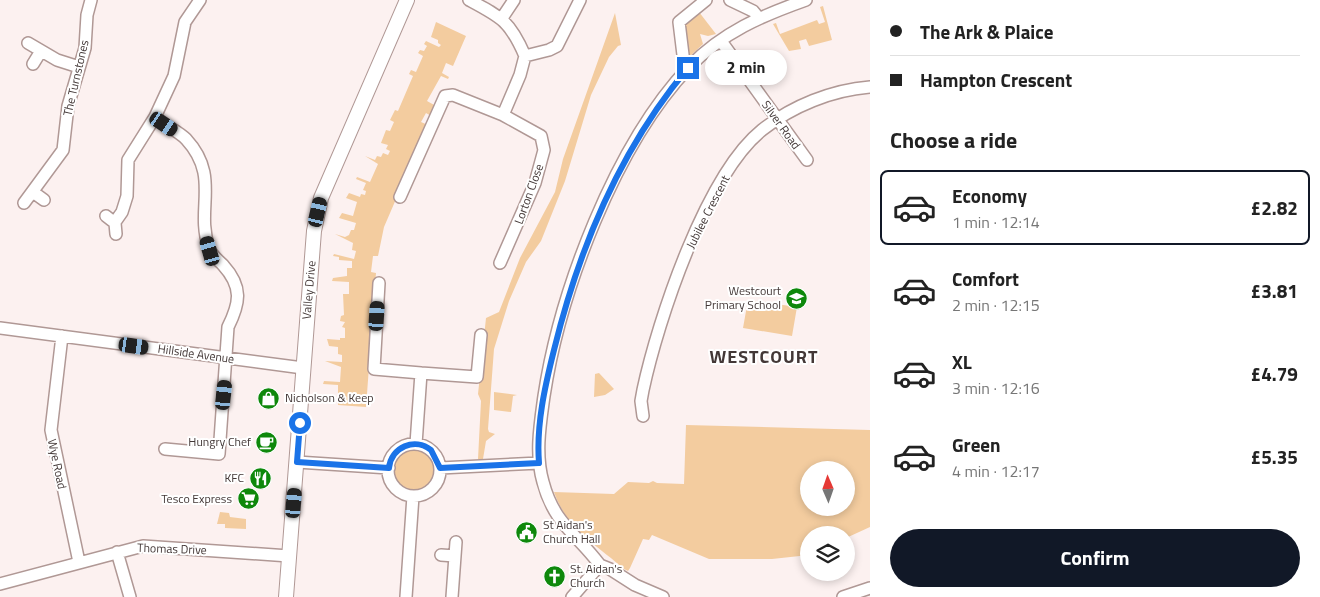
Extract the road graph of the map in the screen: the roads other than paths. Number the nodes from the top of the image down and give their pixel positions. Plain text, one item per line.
1 (91, 0) edge
2 (200, 0) edge
3 (407, 0) edge
4 (469, 0) edge
5 (514, 0) edge
6 (580, 0) edge
7 (706, 0) edge
8 (730, 0) edge
9 (806, 0) edge
10 (758, 17) junction
11 (502, 18) junction
12 (721, 41) junction
13 (28, 43) dead end
14 (41, 51) junction
15 (525, 56) junction
16 (33, 64) dead end
17 (79, 68) junction
18 (688, 68) junction
19 (870, 87) edge
20 (503, 115) junction
21 (155, 117) junction
22 (778, 120) junction
23 (807, 160) dead end
24 (33, 192) junction
25 (400, 197) dead end
26 (44, 200) dead end
27 (24, 203) dead end
28 (112, 224) dead end
29 (500, 263) dead end
30 (380, 283) dead end
31 (0, 328) edge
32 (481, 335) dead end
33 (62, 336) junction
34 (226, 358) junction
35 (303, 368) junction
36 (421, 373) junction
37 (643, 416) dead end
38 (416, 444) junction
39 (165, 449) dead end
40 (297, 462) junction
41 (539, 463) junction
42 (389, 468) junction
43 (440, 468) junction
44 (412, 496) junction
45 (456, 542) dead end
46 (117, 552) junction
47 (441, 555) dead end
48 (289, 556) junction
49 (455, 556) junction
50 (79, 562) junction
51 (600, 565) junction
52 (0, 584) edge
53 (870, 588) edge
54 (130, 597) edge
55 (286, 597) edge
56 (406, 597) edge
57 (452, 597) edge
58 (572, 597) edge
59 (663, 597) edge
60 (843, 597) edge

1 - 17 street, The Turnstones
2 - 21 street
3 - 35 street, Valley Drive
4 - 11 street
5 - 11 street
6 - 15 street
7 - 18 street
8 - 10 street
9 - 10 street
10 - 12 street
11 - 15 street
12 - 18 street
12 - 22 street, Silver Road
13 - 14 street
14 - 16 street
14 - 17 street
15 - 20 street
17 - 24 street, The Turnstones
18 - 41 street
19 - 22 street, Jubilee Crescent
20 - 25 street, Lorton Close
20 - 29 street, Lorton Close
21 - 28 street
21 - 34 street
22 - 23 street, Silver Road
22 - 37 street, Jubilee Crescent
24 - 26 street
24 - 27 street, The Turnstones
30 - 36 street
31 - 33 street, Hillside Avenue
32 - 36 street
33 - 34 street, Hillside Avenue
33 - 50 street, Wye Road
34 - 35 street, Hillside Avenue
34 - 39 street
35 - 40 street, Valley Drive
36 - 38 street
38 - 42 street
38 - 43 street
40 - 42 street
40 - 48 street, Valley Drive
41 - 43 street
41 - 51 street
42 - 44 street
43 - 44 street
44 - 56 street
45 - 49 street
46 - 48 street, Thomas Drive
46 - 50 street, Thomas Drive
46 - 54 street
47 - 49 street
48 - 55 street, Valley Drive
49 - 57 street
50 - 52 street, Thomas Drive
51 - 58 street
51 - 59 street
53 - 60 street

